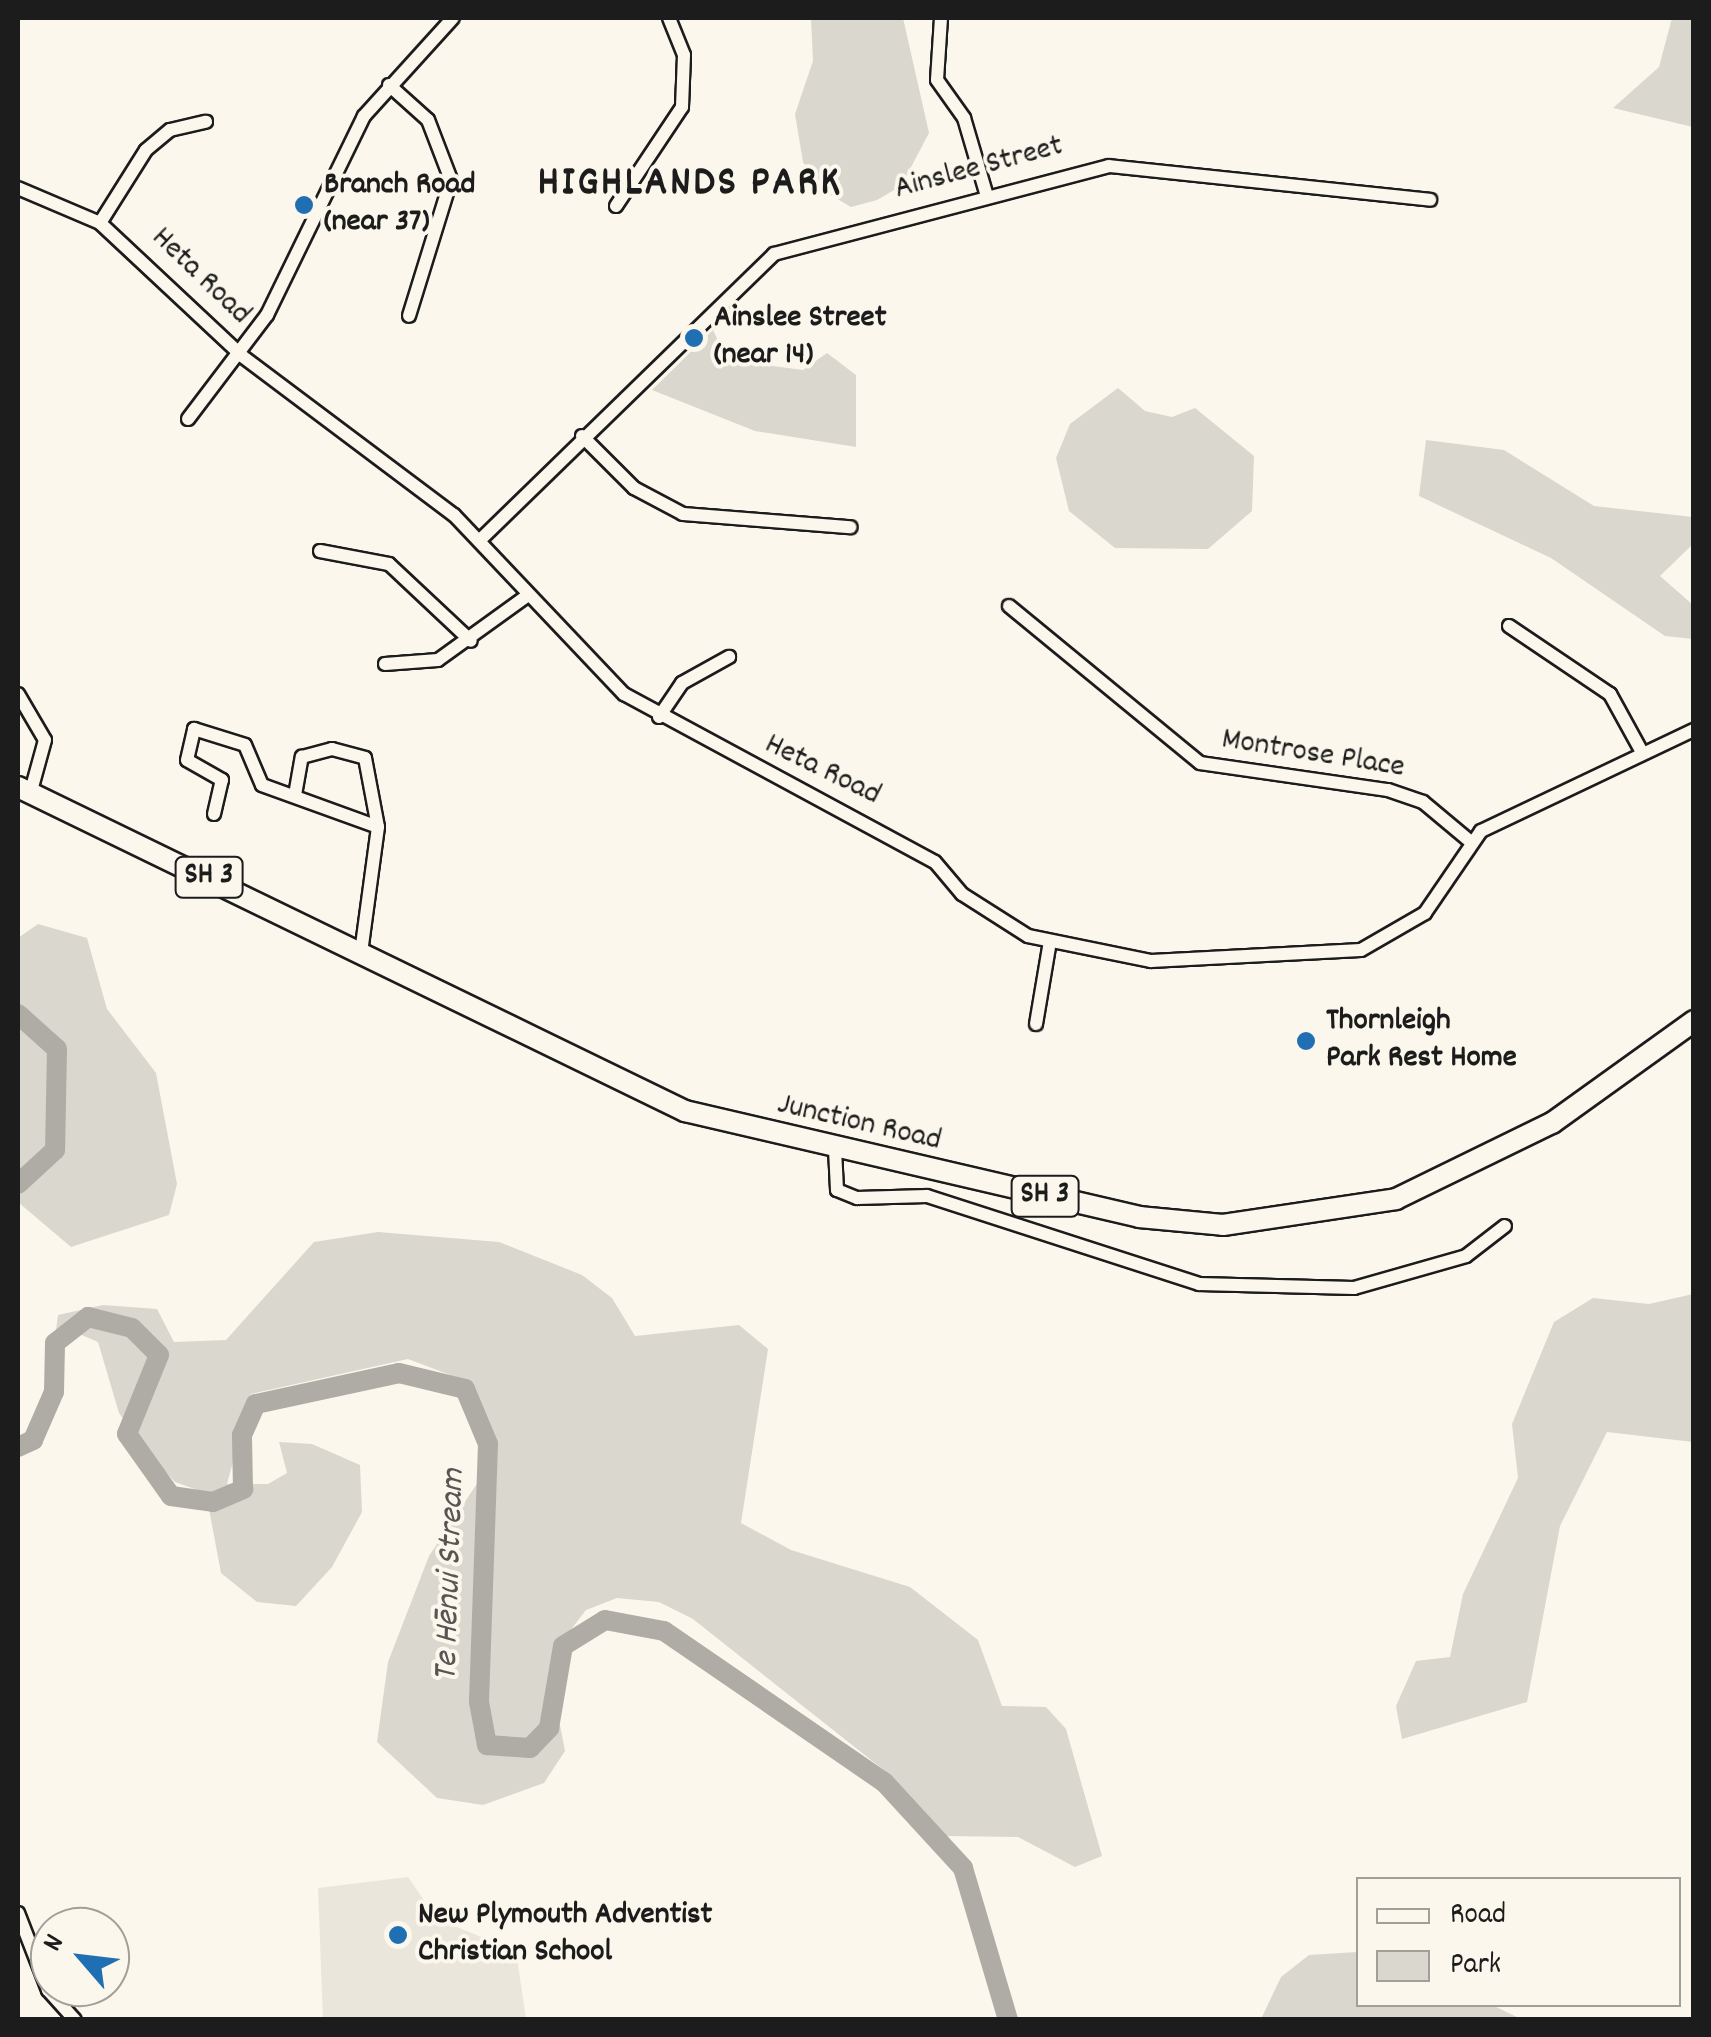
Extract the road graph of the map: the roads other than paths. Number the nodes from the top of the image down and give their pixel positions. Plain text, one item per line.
1 (452, 18) edge
2 (668, 18) edge
3 (941, 18) edge
4 (389, 85) junction
5 (206, 122) dead end
6 (18, 188) edge
7 (987, 196) junction
8 (1430, 200) dead end
9 (616, 206) dead end
10 (100, 223) junction
11 (410, 316) dead end
12 (242, 356) junction
13 (188, 419) dead end
14 (582, 436) junction
15 (850, 527) dead end
16 (481, 538) junction
17 (320, 551) dead end
18 (528, 595) junction
19 (1009, 606) dead end
20 (1510, 626) dead end
21 (472, 641) junction
22 (729, 656) dead end
23 (385, 664) dead end
24 (18, 694) edge
25 (659, 717) junction
26 (1694, 730) edge
27 (1643, 754) junction
28 (24, 789) edge
29 (295, 794) junction
30 (214, 814) dead end
31 (378, 827) junction
32 (1471, 842) junction
33 (1050, 940) junction
34 (361, 953) junction
35 (1694, 1021) edge
36 (1036, 1024) dead end
37 (836, 1149) junction
38 (1505, 1226) dead end
39 (18, 1913) edge
40 (75, 2020) edge

1 - 4 street
2 - 9 street
3 - 7 street
4 - 11 street
4 - 12 street
5 - 10 street
6 - 10 street, Heta Road
7 - 8 street, Ainslee Street
7 - 14 street, Ainslee Street
10 - 12 street, Heta Road
12 - 13 street
12 - 16 street, Heta Road
14 - 15 street
14 - 16 street, Ainslee Street
16 - 18 street, Heta Road
17 - 21 street
18 - 21 street
18 - 25 street, Heta Road
19 - 32 street, Montrose Place
20 - 27 street
21 - 23 street
22 - 25 street
24 - 28 street
25 - 33 street, Heta Road
26 - 27 street, Heta Road
27 - 32 street, Heta Road
28 - 34 highway, Junction Road / SH 3
29 - 30 street
29 - 31 street
29 - 31 street
31 - 34 street
32 - 33 street, Heta Road
33 - 36 street
34 - 37 highway, Junction Road / SH 3
35 - 37 highway, Junction Road / SH 3
37 - 38 street
39 - 40 street

